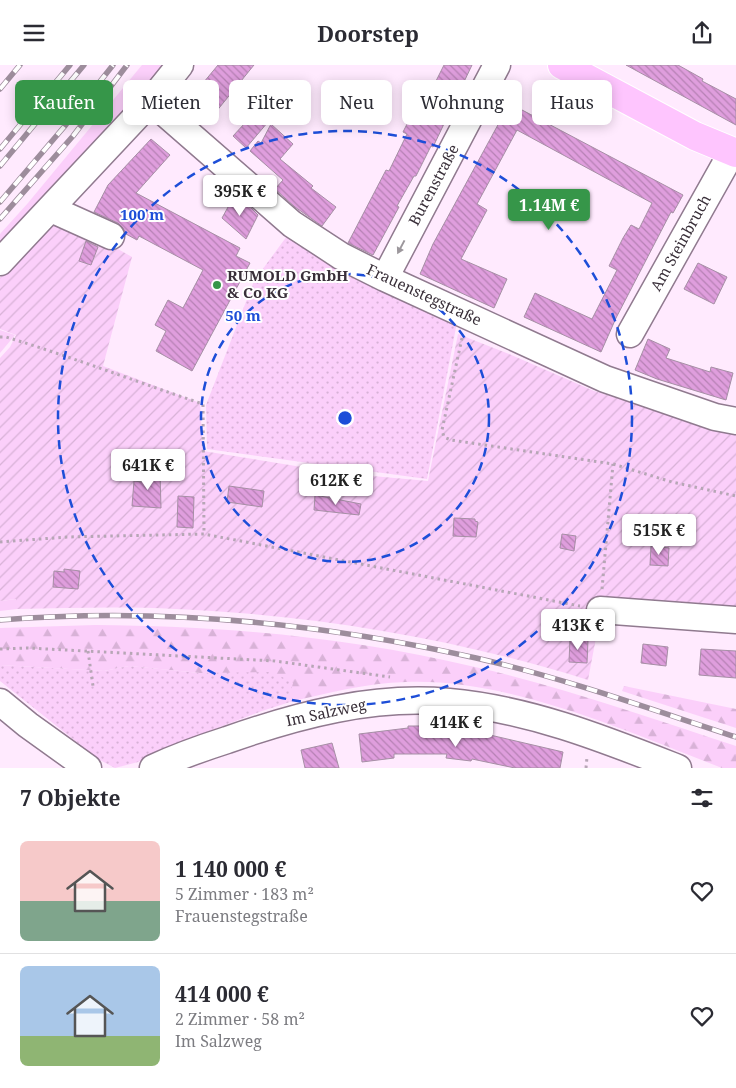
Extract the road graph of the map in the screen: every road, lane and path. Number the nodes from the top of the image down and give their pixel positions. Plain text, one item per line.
1 (180, 65) edge
2 (497, 65) edge
3 (562, 65) edge
4 (168, 80) edge
5 (129, 125) edge
6 (178, 125) edge
7 (734, 153) edge
8 (51, 209) junction
9 (111, 236) dead end
10 (0, 262) edge
11 (385, 278) junction
12 (468, 316) junction
13 (630, 334) dead end
14 (0, 337) edge
15 (736, 421) edge
16 (613, 464) junction
17 (736, 496) edge
18 (204, 533) junction
19 (0, 542) edge
20 (600, 609) junction
21 (736, 620) edge
22 (0, 649) edge
23 (88, 651) junction
24 (391, 677) dead end
25 (93, 686) dead end
26 (0, 701) edge
27 (587, 761) dead end
28 (88, 768) edge
29 (153, 768) edge
30 (586, 768) edge
31 (678, 768) edge

1 - 4 street
2 -> 11 street, Burenstraße
3 - 7 main road
5 - 8 street
6 - 11 street, Frauenstegstraße
7 - 13 street, Am Steinbruch
8 - 9 street
8 - 10 street
11 - 12 street, Frauenstegstraße
12 - 15 street, Frauenstegstraße
12 - 16 path
14 - 18 path
16 - 17 path
16 - 20 path
18 - 19 path
18 - 20 path
20 - 21 street
22 - 23 path
23 - 24 path
23 - 25 path
26 - 28 street
27 - 30 path
29 - 31 street, Im Salzweg

